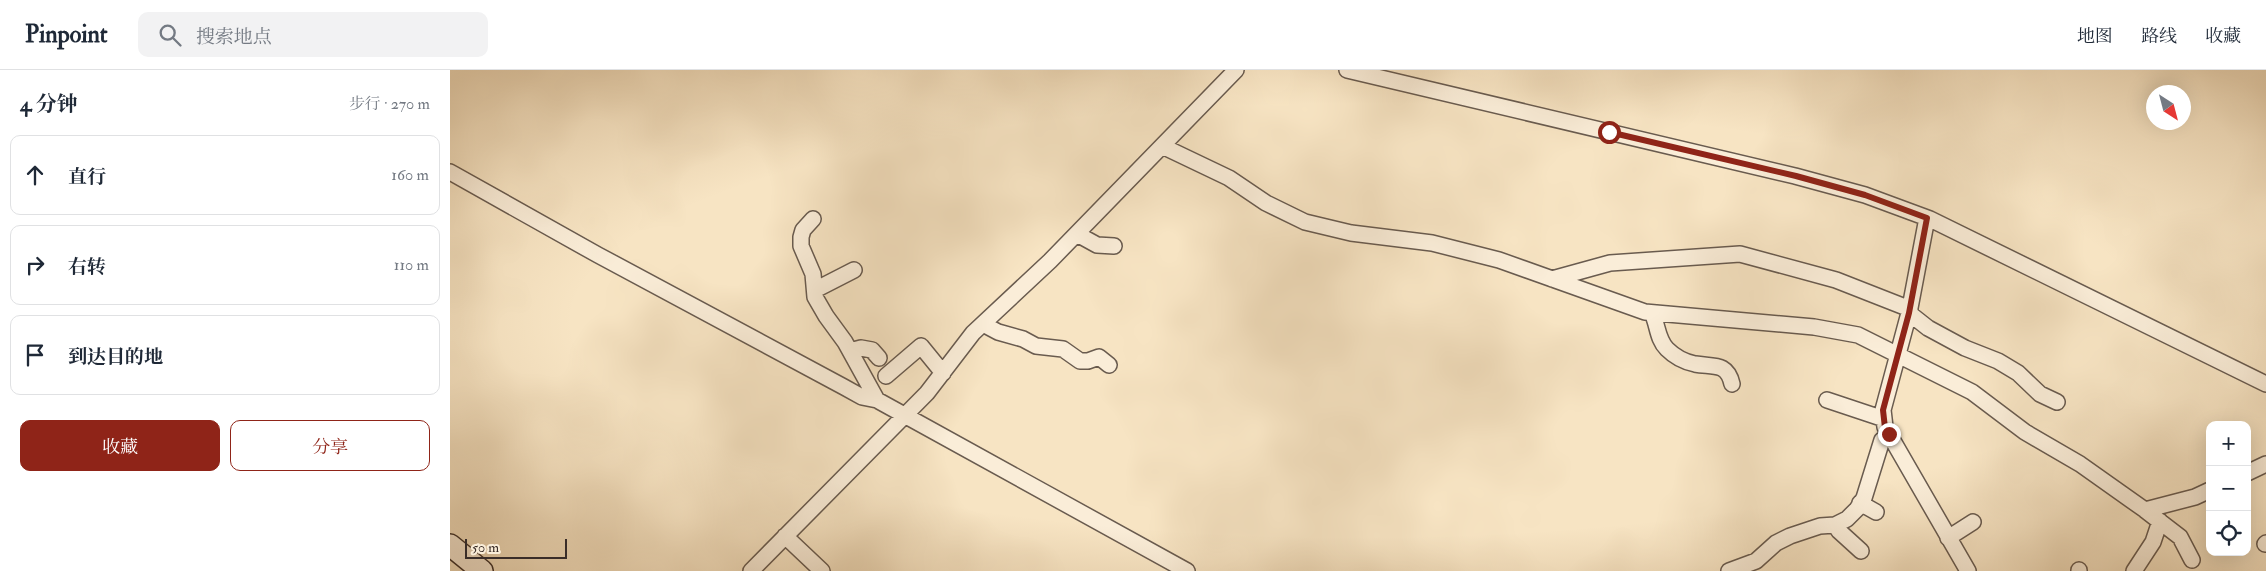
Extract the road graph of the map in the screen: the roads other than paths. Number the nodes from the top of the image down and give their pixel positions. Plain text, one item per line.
1 (1236, 70) edge
2 (1347, 70) edge
3 (1162, 146) junction
4 (450, 172) edge
5 (1927, 218) junction
6 (813, 219) dead end
7 (1077, 234) junction
8 (1114, 246) dead end
9 (854, 270) dead end
10 (1552, 279) junction
11 (814, 290) junction
12 (1909, 311) junction
13 (1652, 313) junction
14 (983, 324) junction
15 (850, 351) junction
16 (1897, 353) junction
17 (878, 358) dead end
18 (1109, 365) dead end
19 (943, 373) junction
20 (886, 376) dead end
21 (1732, 384) dead end
22 (2266, 384) edge
23 (877, 400) junction
24 (1827, 400) dead end
25 (2057, 402) dead end
26 (904, 416) junction
27 (1884, 419) junction
28 (1889, 434) junction
29 (2266, 464) edge
30 (2251, 471) edge
31 (2206, 492) edge
32 (1860, 503) junction
33 (2145, 510) junction
34 (1876, 512) dead end
35 (1973, 522) dead end
36 (2160, 522) junction
37 (1835, 524) junction
38 (785, 536) junction
39 (1948, 538) junction
40 (1861, 551) dead end
41 (452, 552) edge
42 (2192, 560) dead end
43 (1758, 565) edge
44 (482, 571) edge
45 (750, 571) edge
46 (822, 571) edge
47 (1187, 571) edge
48 (1729, 571) edge
49 (1968, 571) edge
50 (2134, 571) edge

1 - 3 street
2 - 5 street
3 - 7 street
3 - 10 street
4 - 23 street
5 - 12 street
5 - 22 street
6 - 11 street
7 - 8 street
7 - 14 street
9 - 11 street
10 - 12 street
10 - 13 street
11 - 15 street
12 - 16 street
12 - 25 street
13 - 16 street
13 - 21 street
14 - 18 street
14 - 19 street
15 - 17 street
15 - 23 street
16 - 27 street
16 - 33 street
19 - 20 street
19 - 26 street
23 - 26 street
24 - 27 street
26 - 38 street
26 - 47 street
27 - 28 street
28 - 32 street
28 - 39 street
29 - 30 street
31 - 33 street
32 - 34 street
32 - 37 street
33 - 36 street
35 - 39 street
36 - 42 street
36 - 50 street
37 - 40 street
37 - 43 street
38 - 45 street
38 - 46 street
39 - 49 street
41 - 44 main road
43 - 48 street

